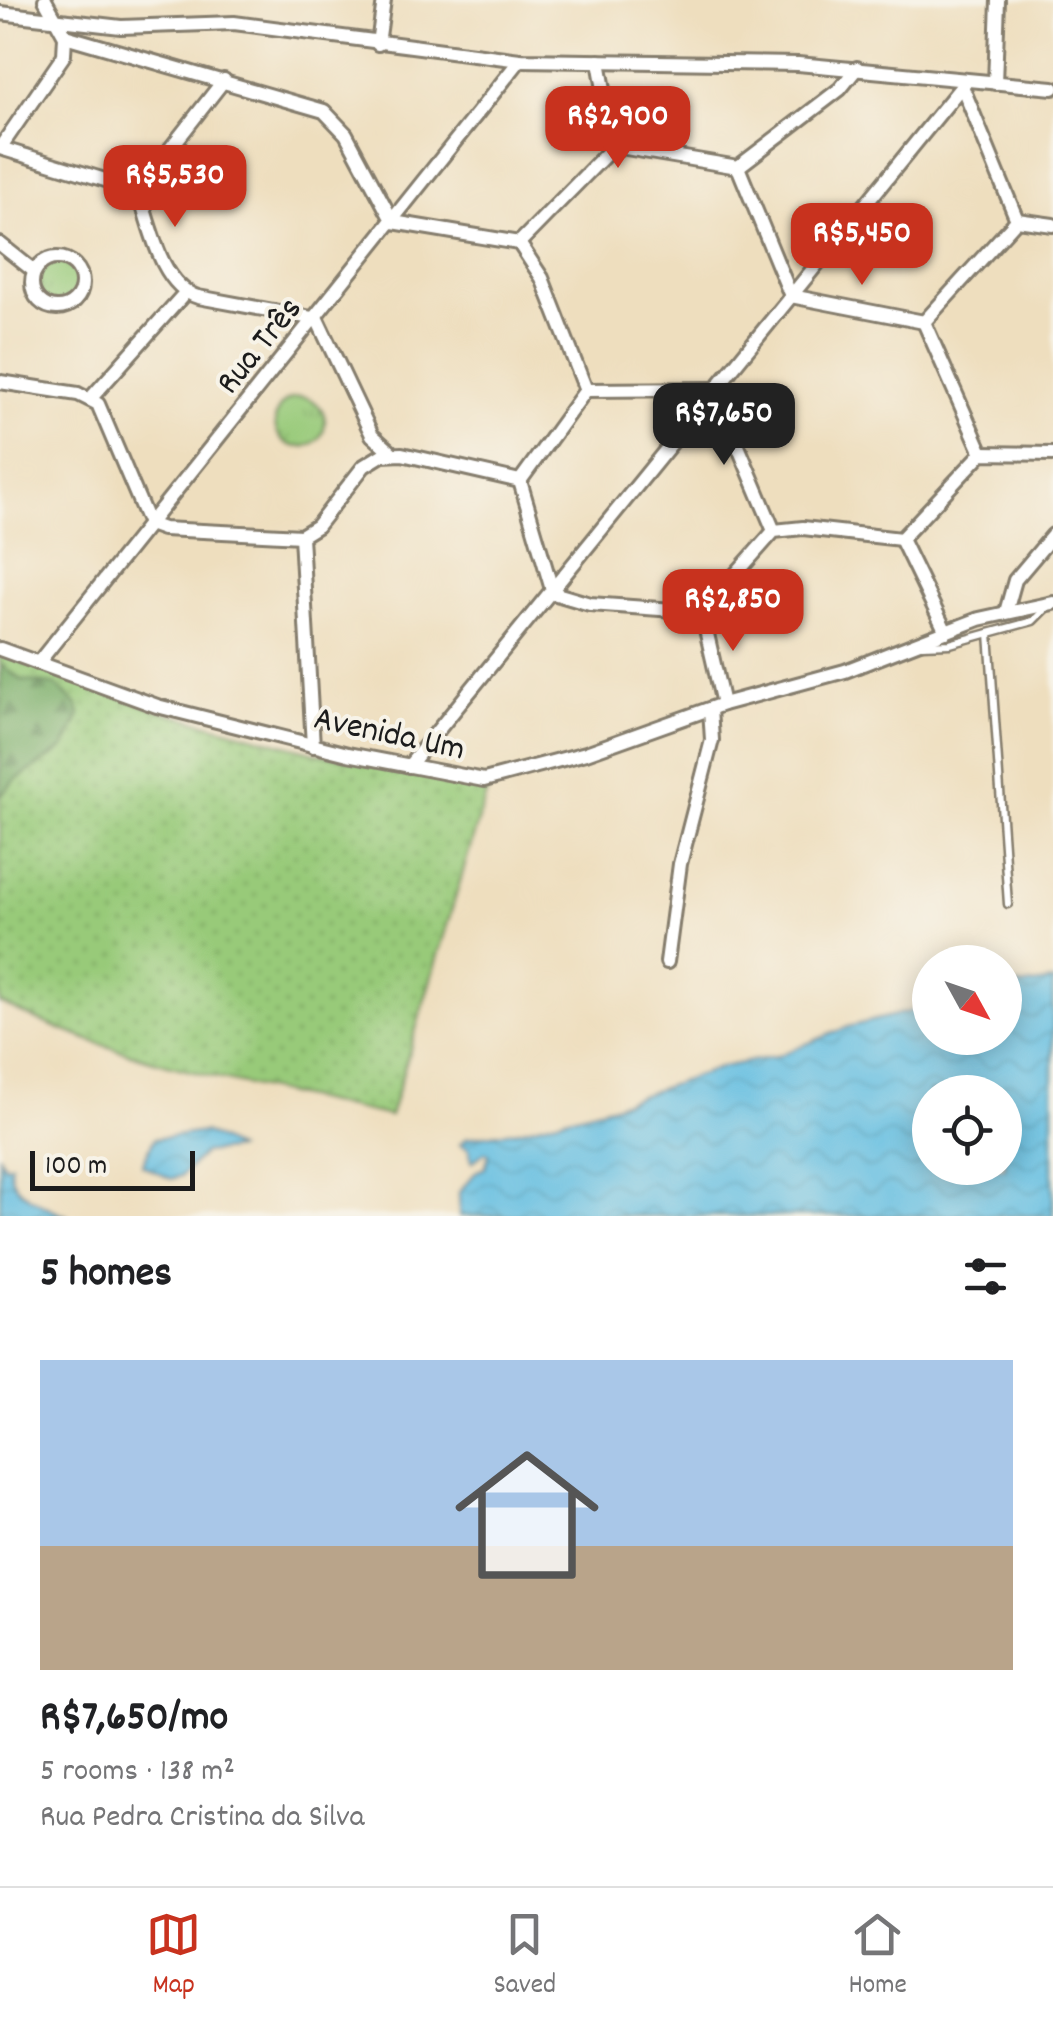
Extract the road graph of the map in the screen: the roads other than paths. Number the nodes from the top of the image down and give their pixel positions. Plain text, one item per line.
1 (45, 0) edge
2 (384, 0) edge
3 (998, 0) edge
4 (0, 13) edge
5 (51, 16) junction
6 (65, 36) junction
7 (378, 44) junction
8 (520, 60) junction
9 (599, 61) junction
10 (856, 68) junction
11 (224, 80) junction
12 (964, 83) junction
13 (995, 83) junction
14 (1053, 88) edge
15 (614, 146) junction
16 (0, 148) edge
17 (738, 166) junction
18 (138, 190) junction
19 (1017, 220) junction
20 (393, 222) junction
21 (1053, 225) edge
22 (519, 243) junction
23 (0, 244) edge
24 (34, 271) junction
25 (185, 293) junction
26 (791, 296) junction
27 (317, 318) junction
28 (924, 322) junction
29 (0, 382) edge
30 (586, 390) junction
31 (714, 390) junction
32 (90, 398) junction
33 (372, 435) junction
34 (392, 453) junction
35 (982, 454) junction
36 (1053, 454) edge
37 (368, 462) junction
38 (520, 481) junction
39 (149, 524) junction
40 (774, 530) junction
41 (1053, 535) edge
42 (301, 536) junction
43 (901, 540) junction
44 (553, 593) junction
45 (1051, 604) edge
46 (702, 612) junction
47 (1006, 612) junction
48 (946, 632) junction
49 (989, 633) junction
50 (917, 644) junction
51 (0, 649) edge
52 (38, 663) junction
53 (716, 707) junction
54 (314, 746) junction
55 (408, 766) junction
56 (1008, 904) dead end
57 (668, 962) dead end

1 - 5 street
2 - 7 street
3 - 13 street
4 - 5 street
5 - 6 street
5 - 7 street
6 - 11 street
6 - 16 street
7 - 8 street
8 - 9 street
8 - 20 street, Rua Três
9 - 10 street
9 - 15 street
10 - 12 street
10 - 17 street
11 - 18 street
11 - 20 street
12 - 13 street
12 - 19 street
12 - 26 street
13 - 14 street
15 - 17 street
15 - 22 street
16 - 18 street
17 - 26 street
18 - 25 street
19 - 21 street
19 - 28 street
20 - 22 street
20 - 27 street, Rua Três
22 - 30 street
23 - 24 street
24 - 24 street
25 - 27 street
25 - 32 street
26 - 28 street
26 - 31 street
27 - 33 street
27 - 39 street, Rua Três
28 - 35 street
29 - 32 street
30 - 31 street
30 - 38 street
31 - 40 street
31 - 44 street
32 - 39 street
33 - 34 street
33 - 37 street
34 - 37 street
34 - 38 street
35 - 36 street
35 - 43 street
37 - 42 street
38 - 44 street
39 - 42 street
39 - 52 street, Rua Três
40 - 43 street
40 - 46 street
41 - 47 street
42 - 54 street
43 - 48 street
44 - 46 street
44 - 55 street
45 - 47 street, Avenida Um
45 - 49 lane
46 - 53 street
47 - 48 street, Avenida Um
48 - 50 street, Avenida Um
49 - 50 lane
49 - 56 lane
50 - 53 street, Avenida Um
51 - 52 street, Avenida Um
52 - 54 street, Avenida Um
53 - 55 street, Avenida Um
53 - 57 street
54 - 55 street, Avenida Um

